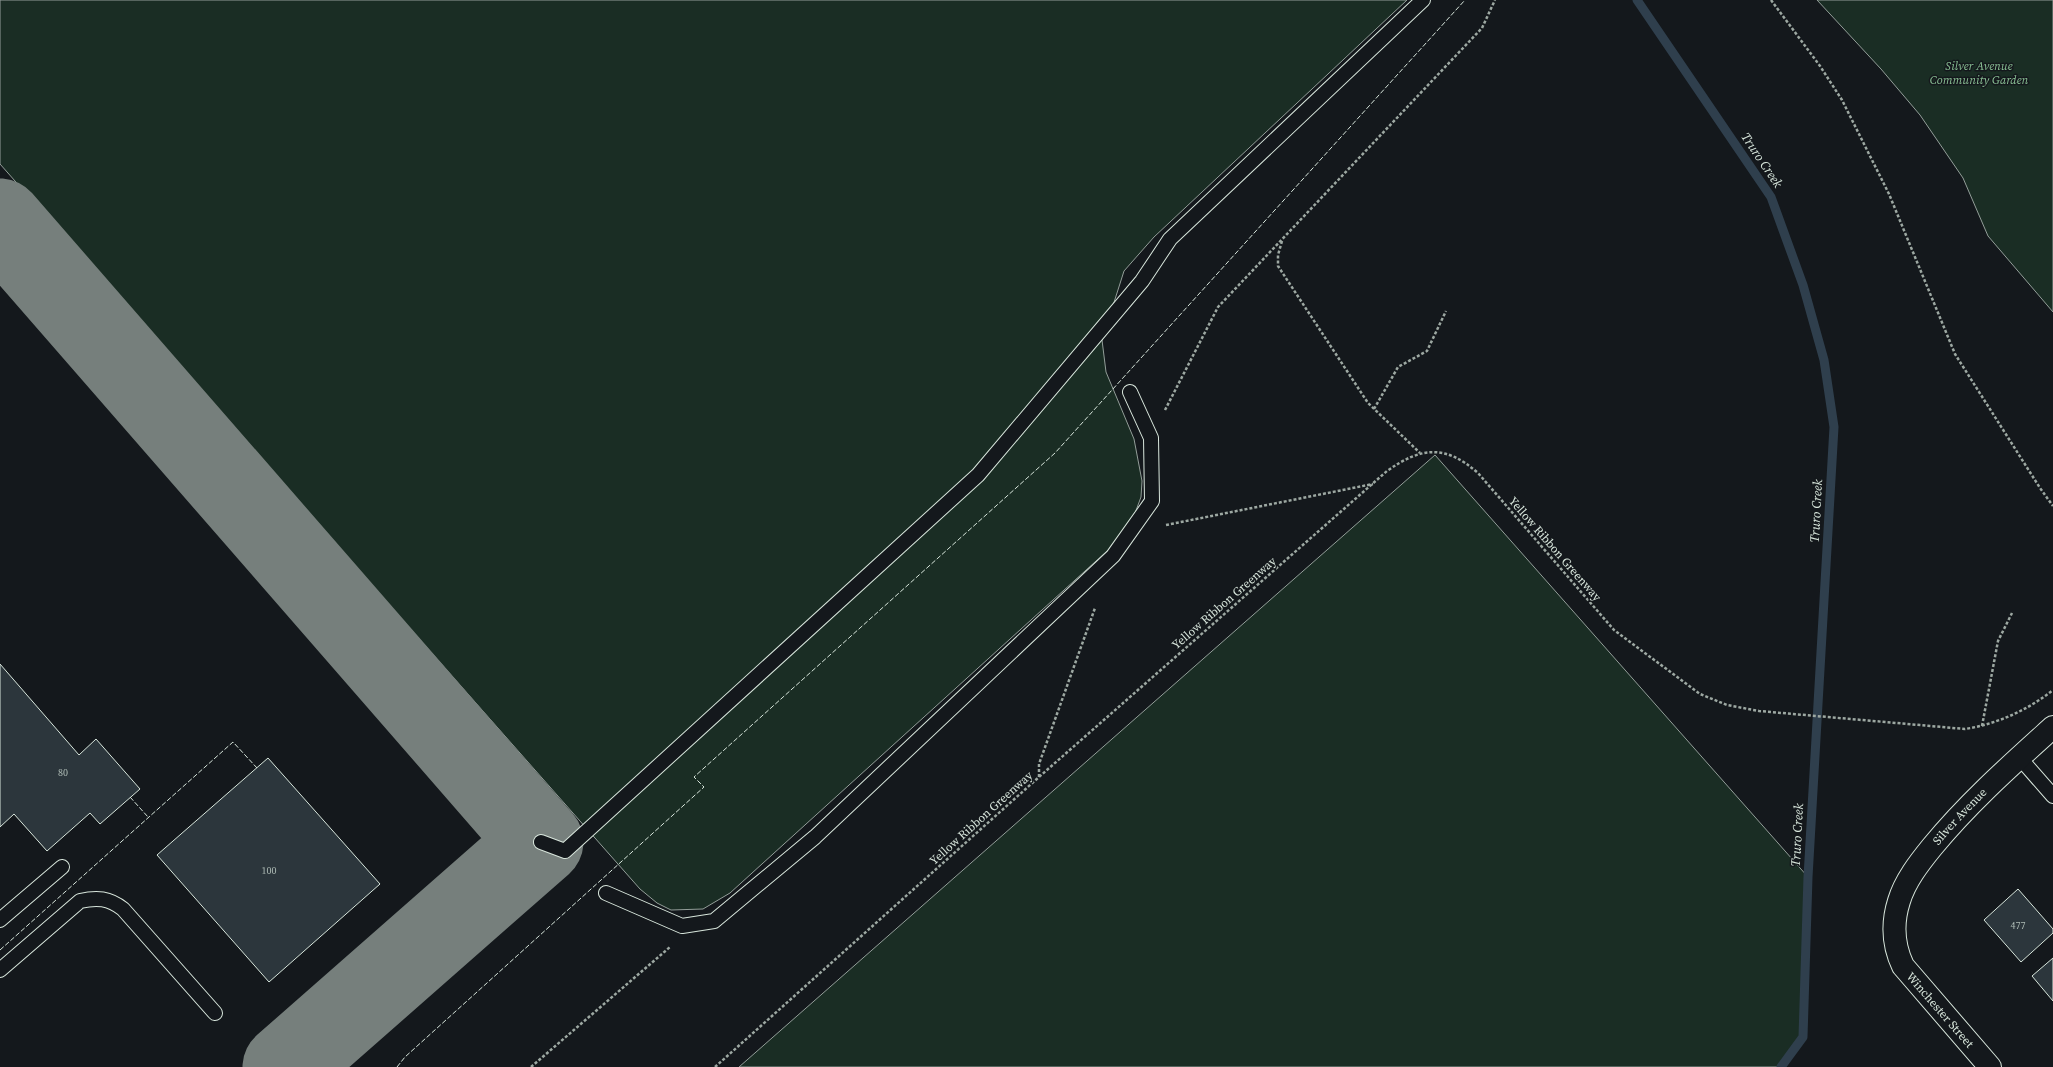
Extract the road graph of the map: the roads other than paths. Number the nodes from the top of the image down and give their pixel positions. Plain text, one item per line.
1 (1423, 0) edge
2 (1130, 392) dead end
3 (2053, 727) edge
4 (2019, 757) junction
5 (2053, 796) edge
6 (541, 842) dead end
7 (62, 867) dead end
8 (606, 893) dead end
9 (0, 920) edge
10 (1894, 925) joint
11 (0, 970) edge
12 (215, 1013) dead end
13 (1990, 1067) edge

1 - 6 lane
2 - 8 lane
3 - 4 street, Silver Avenue
4 - 5 lane
4 - 10 street, Silver Avenue
7 - 9 lane
10 - 13 street, Winchester Street
11 - 12 lane

